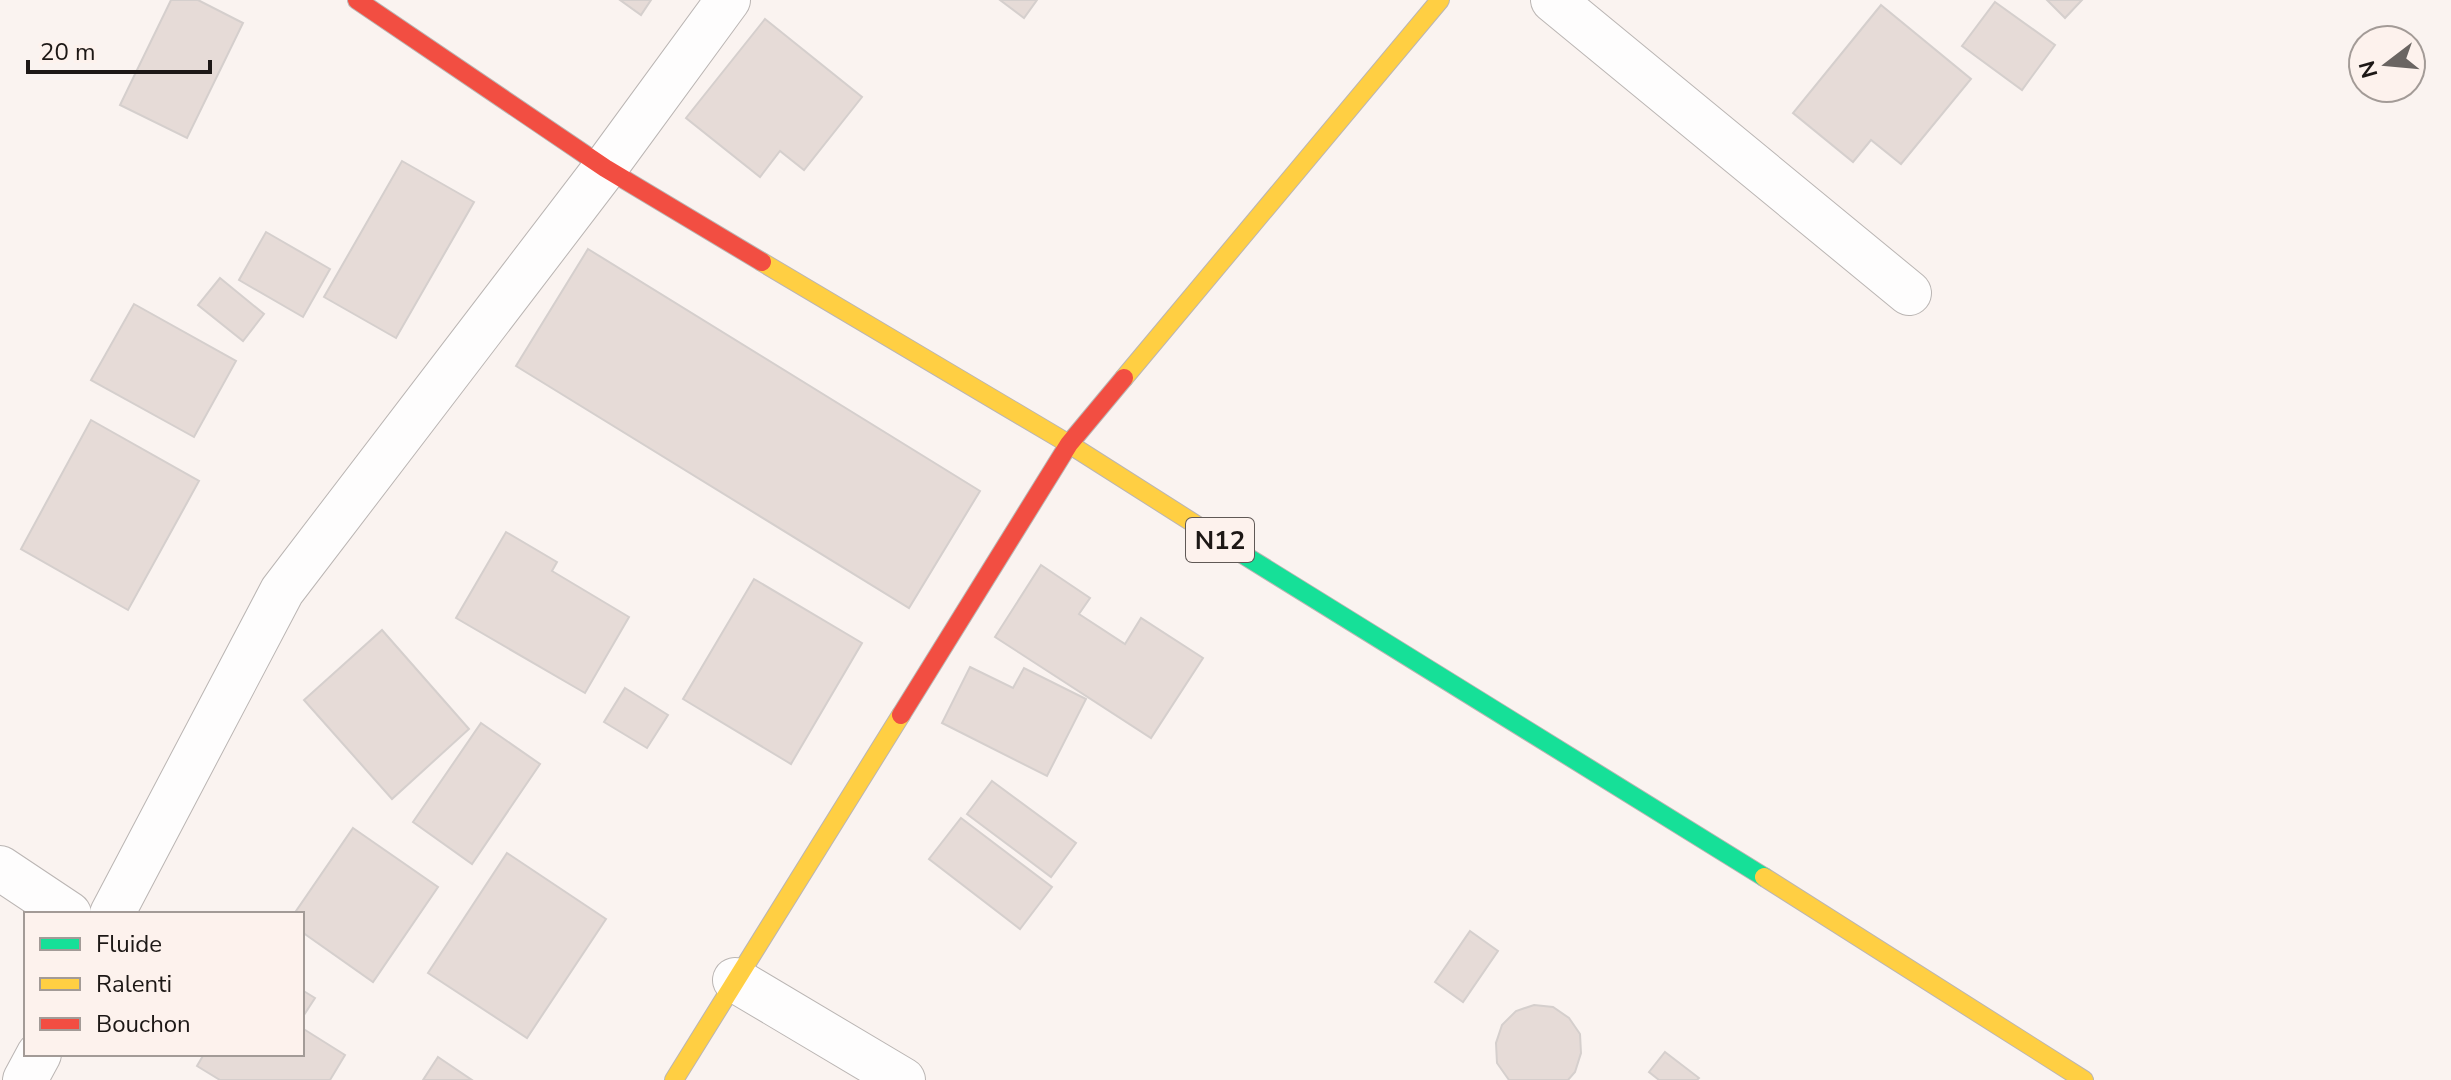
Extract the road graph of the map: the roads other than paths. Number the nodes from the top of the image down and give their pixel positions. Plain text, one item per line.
1 (357, 0) edge
2 (728, 0) edge
3 (1440, 0) edge
4 (1553, 0) edge
5 (605, 168) junction
6 (1909, 293) dead end
7 (1069, 444) junction
8 (0, 868) edge
9 (66, 912) edge
10 (113, 912) edge
11 (735, 980) junction
12 (38, 1056) edge
13 (2073, 1077) edge
14 (25, 1080) edge
15 (674, 1080) edge
16 (903, 1080) edge

1 - 5 main road, N12
2 - 5 street
3 - 7 main road
4 - 6 street
5 - 7 main road, N12
5 - 10 street
7 - 11 main road
7 - 13 main road, N12
8 - 9 street
11 - 15 main road
11 - 16 street
12 - 14 street

